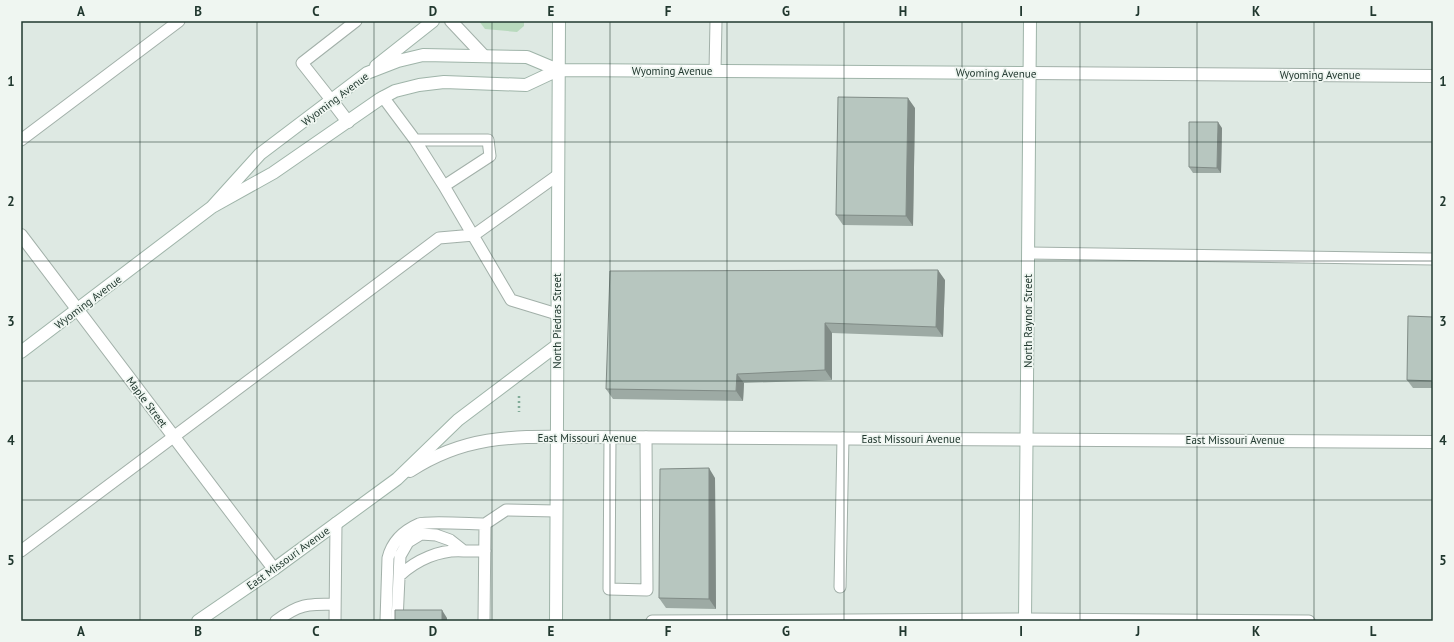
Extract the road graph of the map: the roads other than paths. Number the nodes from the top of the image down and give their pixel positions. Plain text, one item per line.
1 (179, 21) edge
2 (356, 21) edge
3 (433, 21) edge
4 (451, 21) edge
5 (559, 21) edge
6 (716, 21) edge
7 (1030, 21) edge
8 (483, 55) junction
9 (558, 70) junction
10 (716, 71) junction
11 (367, 73) junction
12 (1030, 73) junction
13 (1433, 76) edge
14 (383, 97) junction
15 (332, 101) junction
16 (348, 122) junction
17 (21, 140) edge
18 (415, 140) junction
19 (558, 175) junction
20 (444, 186) junction
21 (212, 207) junction
22 (21, 235) edge
23 (474, 235) junction
24 (1029, 253) junction
25 (1433, 259) edge
26 (77, 310) junction
27 (557, 314) junction
28 (556, 346) junction
29 (21, 352) edge
30 (174, 437) junction
31 (556, 437) junction
32 (610, 437) junction
33 (646, 437) junction
34 (843, 438) junction
35 (1027, 439) junction
36 (1433, 442) edge
37 (398, 479) junction
38 (556, 511) junction
39 (336, 523) junction
40 (485, 524) junction
41 (21, 551) edge
42 (464, 551) junction
43 (485, 551) junction
44 (274, 569) junction
45 (399, 576) junction
46 (840, 587) dead end
47 (335, 604) junction
48 (1025, 620) edge
49 (198, 621) edge
50 (276, 621) edge
51 (335, 621) edge
52 (386, 621) edge
53 (397, 621) edge
54 (484, 621) edge
55 (556, 621) edge
56 (652, 621) edge
57 (1309, 621) edge

1 - 17 lane
2 - 15 lane
3 - 11 street
4 - 8 street
5 - 9 street, North Piedras Street
6 - 10 lane
7 - 12 street, North Raynor Street
8 - 9 street, Wyoming Avenue
8 - 11 street, Wyoming Avenue
9 - 10 street, Wyoming Avenue
9 - 14 street, Wyoming Avenue
9 - 19 street, North Piedras Street
10 - 12 street, Wyoming Avenue
11 - 15 street, Wyoming Avenue
12 - 13 street, Wyoming Avenue
12 - 24 street, North Raynor Street
14 - 16 street, Wyoming Avenue
14 - 18 lane
15 - 16 street
15 - 21 street, Wyoming Avenue
16 - 21 street, Wyoming Avenue
18 - 20 lane
18 - 20 lane
19 - 23 lane
19 - 27 street, North Piedras Street
20 - 23 lane
21 - 26 street, Wyoming Avenue
22 - 26 street, Maple Street
23 - 27 lane
23 - 30 lane
24 - 25 lane
24 - 35 street, North Raynor Street
26 - 29 street, Wyoming Avenue
26 - 30 street, Maple Street
27 - 28 street, North Piedras Street
28 - 31 street, North Piedras Street
28 - 37 street, East Missouri Avenue
30 - 41 lane
30 - 44 street, Maple Street
31 - 32 street, East Missouri Avenue
31 - 37 street, East Missouri Avenue
31 - 38 street, North Piedras Street
32 - 33 street, East Missouri Avenue
32 - 33 lane
33 - 34 street, East Missouri Avenue
34 - 35 street, East Missouri Avenue
34 - 46 lane
35 - 36 street, East Missouri Avenue
35 - 48 street, North Raynor Street
37 - 39 street, East Missouri Avenue
38 - 40 lane
38 - 55 street, North Piedras Street
39 - 44 street, East Missouri Avenue
39 - 47 lane
40 - 43 lane
40 - 52 lane
42 - 43 lane
42 - 45 lane
42 - 45 lane
43 - 54 lane
44 - 49 street, East Missouri Avenue
45 - 53 lane
47 - 50 lane
47 - 51 lane
48 - 56 lane
48 - 57 lane

